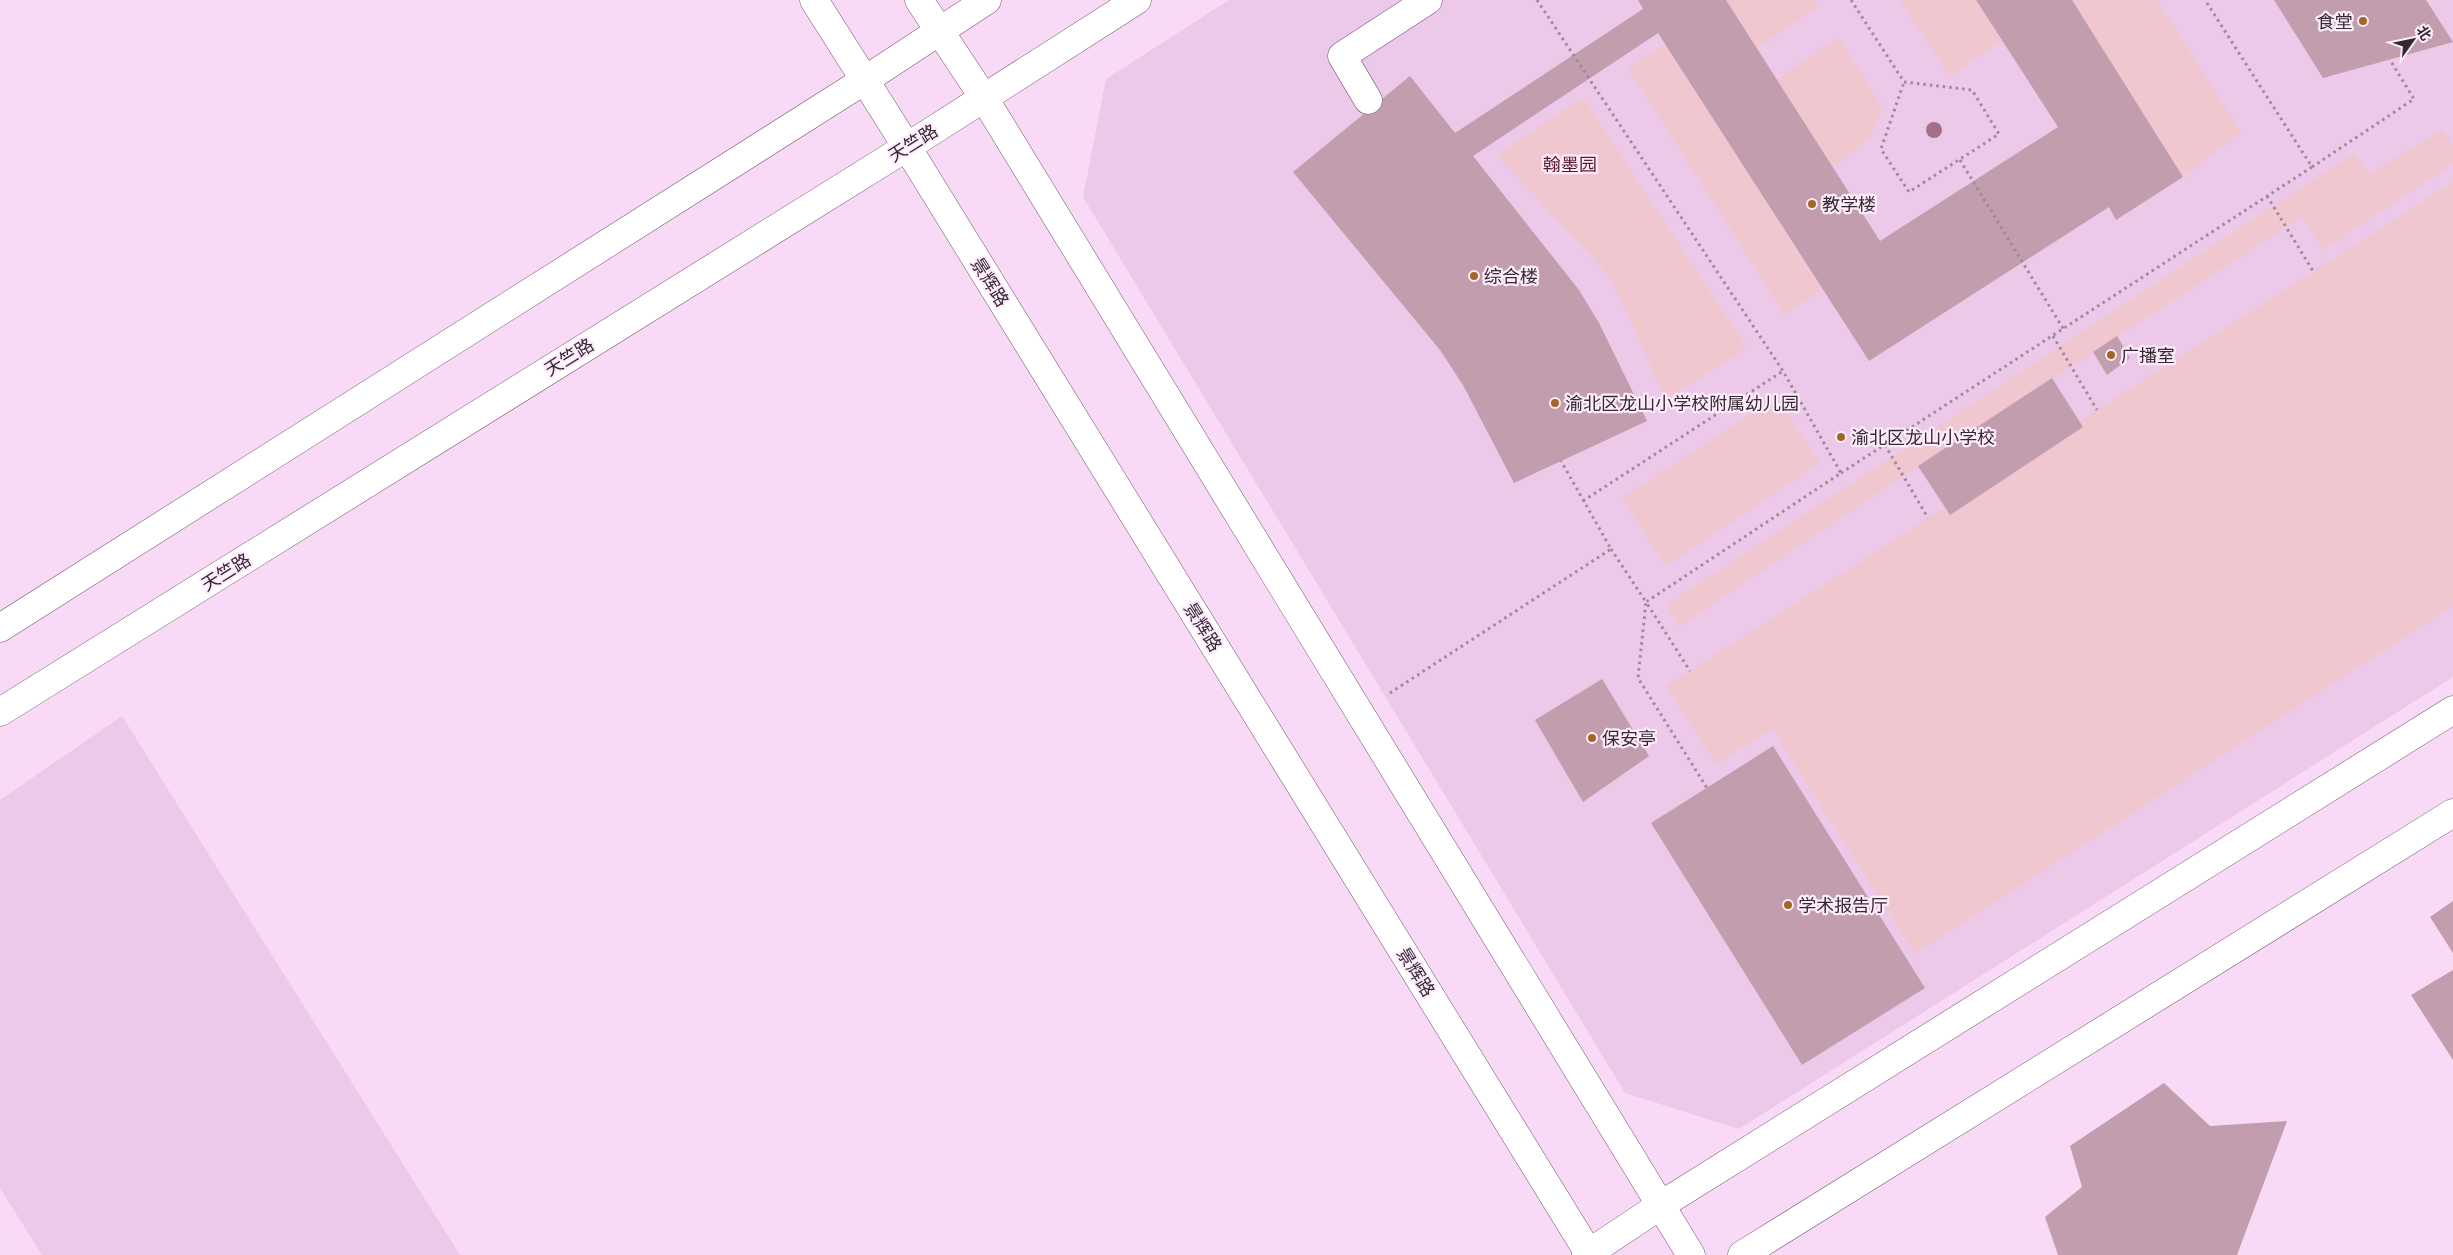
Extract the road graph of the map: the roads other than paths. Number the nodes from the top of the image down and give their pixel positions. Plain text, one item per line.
1 (814, 0) edge
2 (919, 0) edge
3 (987, 0) edge
4 (1137, 0) edge
5 (1428, 0) edge
6 (939, 31) junction
7 (865, 80) junction
8 (984, 98) junction
9 (1368, 100) dead end
10 (907, 147) junction
11 (0, 628) edge
12 (2453, 710) edge
13 (0, 712) edge
14 (2453, 813) edge
15 (1661, 1205) junction
16 (1589, 1254) edge
17 (1691, 1255) edge
18 (1742, 1255) edge

1 - 7 street, 景辉路
2 - 6 street
3 - 6 street
4 - 8 street, 天竺路
5 - 9 street
6 - 7 street
6 - 8 street
7 - 10 street, 景辉路
7 - 11 street
8 - 10 street, 天竺路
8 - 15 street
10 - 13 street, 天竺路
10 - 16 street, 景辉路
12 - 15 street
14 - 18 street
15 - 16 street
15 - 17 street

